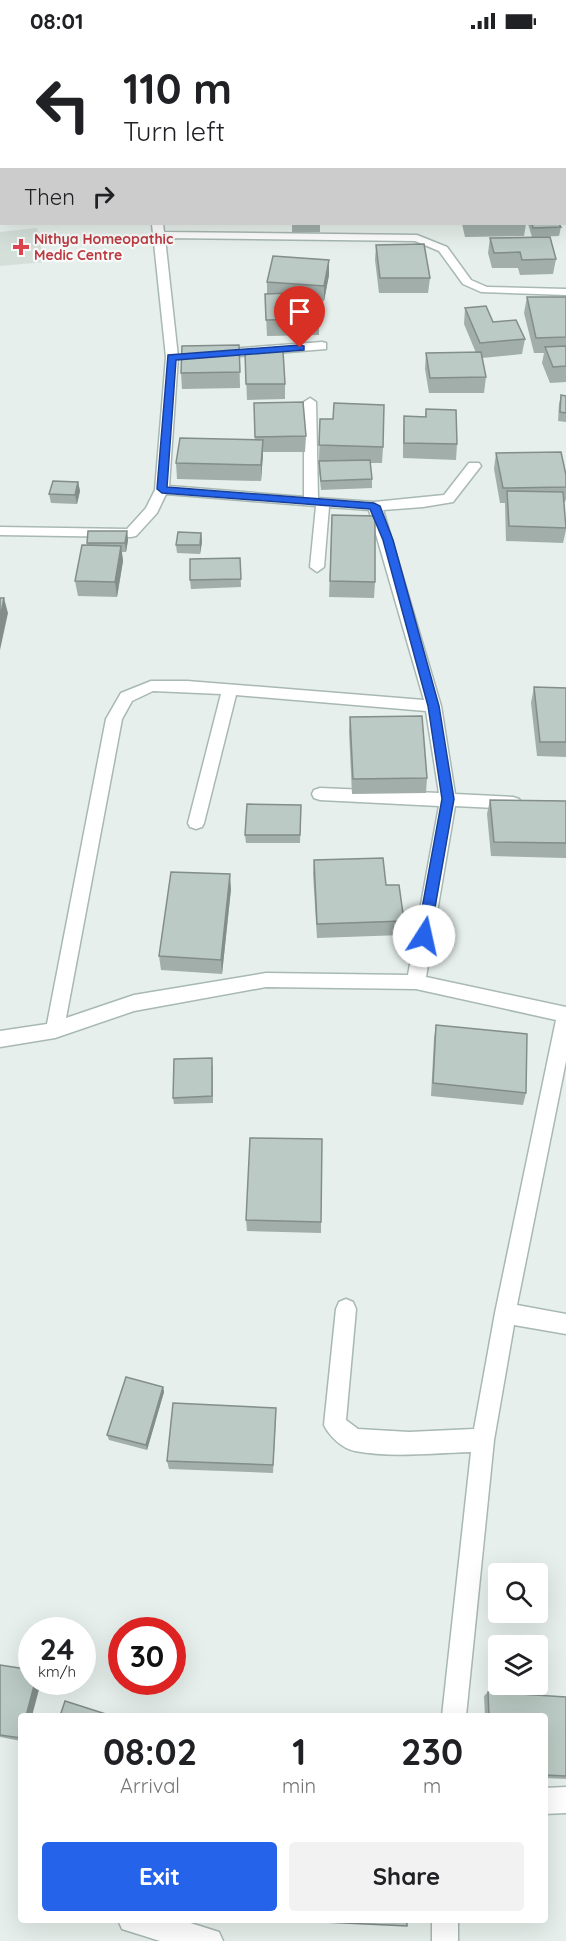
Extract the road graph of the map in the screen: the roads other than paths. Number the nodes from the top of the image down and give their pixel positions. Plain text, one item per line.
1 (159, 229) edge
2 (566, 292) edge
3 (322, 346) dead end
4 (206, 355) edge
5 (310, 402) dead end
6 (474, 466) dead end
7 (162, 489) junction
8 (317, 501) junction
9 (374, 506) junction
10 (0, 531) edge
11 (317, 567) dead end
12 (230, 690) junction
13 (433, 706) junction
14 (320, 794) dead end
15 (448, 799) junction
16 (531, 804) edge
17 (196, 823) dead end
18 (416, 982) junction
19 (566, 1016) edge
20 (55, 1030) junction
21 (0, 1039) edge
22 (346, 1309) dead end
23 (505, 1312) junction
24 (566, 1324) edge
25 (483, 1440) junction
26 (454, 1713) edge
27 (566, 1800) edge
28 (548, 1801) edge
29 (142, 1923) edge
30 (445, 1923) edge
31 (210, 1941) edge
32 (444, 1941) edge

1 - 2 street
1 - 7 street
3 - 4 street
5 - 8 street
6 - 9 street
7 - 8 street
7 - 10 street
8 - 9 street
8 - 11 street
9 - 13 street
12 - 13 street
12 - 17 street
12 - 20 street
13 - 15 street
14 - 15 street
15 - 16 street
15 - 18 street
18 - 19 street
18 - 20 street
19 - 23 street
20 - 21 street
22 - 25 street
23 - 24 street
23 - 25 street
25 - 26 street
27 - 28 street
29 - 31 street
30 - 32 street

